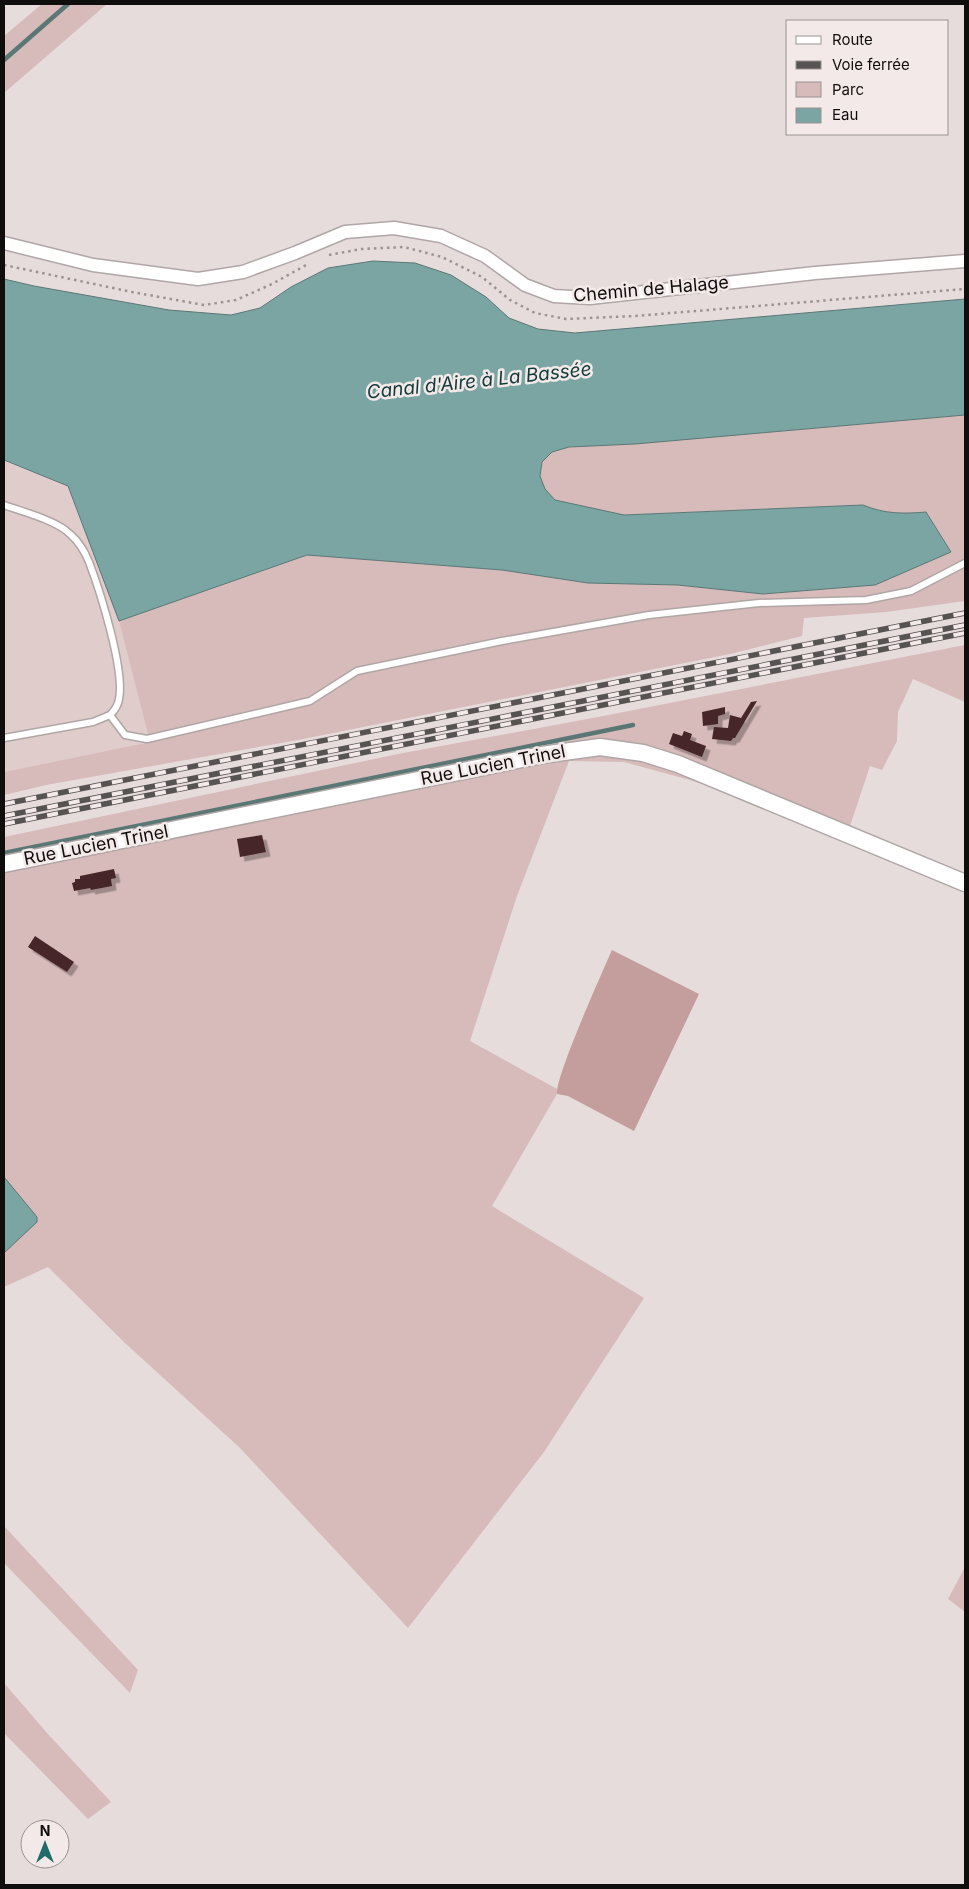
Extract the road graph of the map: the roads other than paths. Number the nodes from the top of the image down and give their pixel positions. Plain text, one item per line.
1 (4, 243) edge
2 (965, 261) edge
3 (4, 505) edge
4 (965, 563) edge
5 (110, 715) junction
6 (4, 738) edge
7 (4, 864) edge
8 (965, 883) edge

1 - 2 street, Chemin de Halage
3 - 5 lane
4 - 5 lane
5 - 6 lane
7 - 8 street, Rue Lucien Trinel

